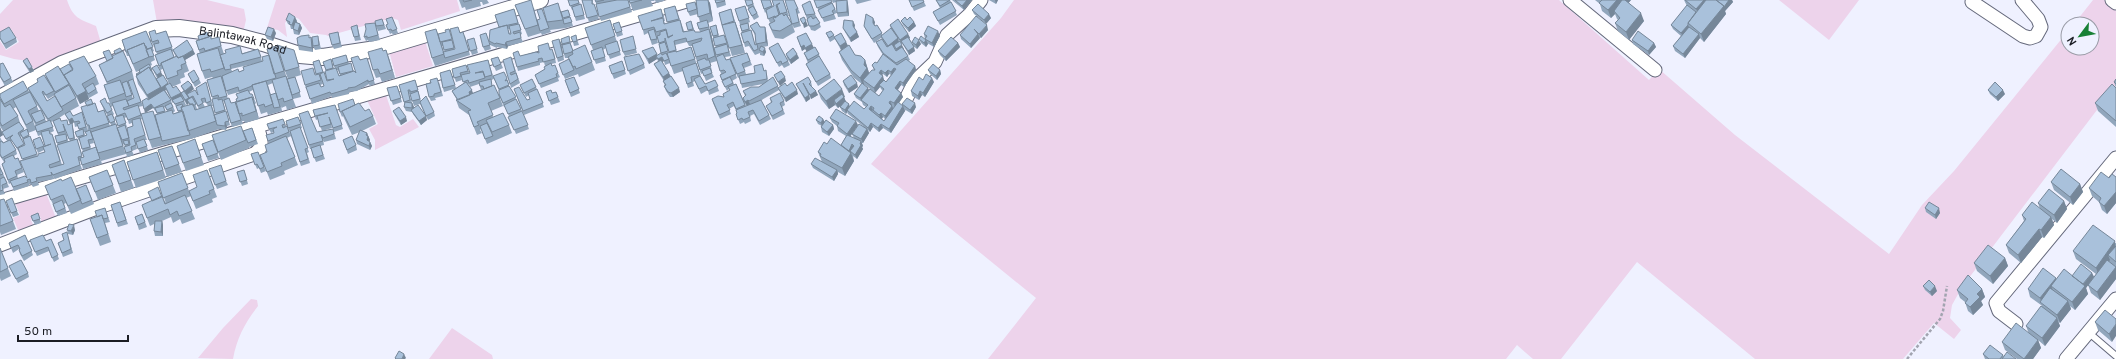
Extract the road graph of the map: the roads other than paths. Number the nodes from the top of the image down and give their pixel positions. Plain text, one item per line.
1 (540, 0) edge
2 (690, 0) edge
3 (981, 0) edge
4 (1570, 0) edge
5 (2022, 0) edge
6 (2112, 0) edge
7 (1972, 2) dead end
8 (2116, 3) edge
9 (1655, 70) dead end
10 (0, 98) edge
11 (904, 103) edge
12 (257, 126) junction
13 (2116, 158) edge
14 (0, 201) edge
15 (0, 245) edge
16 (2116, 299) edge
17 (2016, 324) edge
18 (2088, 332) junction
19 (2116, 356) edge
20 (2066, 359) edge

1 - 10 street, Balintawak Road
2 - 12 street
3 - 11 street
4 - 9 street
5 - 7 street
6 - 8 street
12 - 14 street
12 - 15 street
13 - 17 street
16 - 18 street
18 - 19 lane
18 - 20 street

